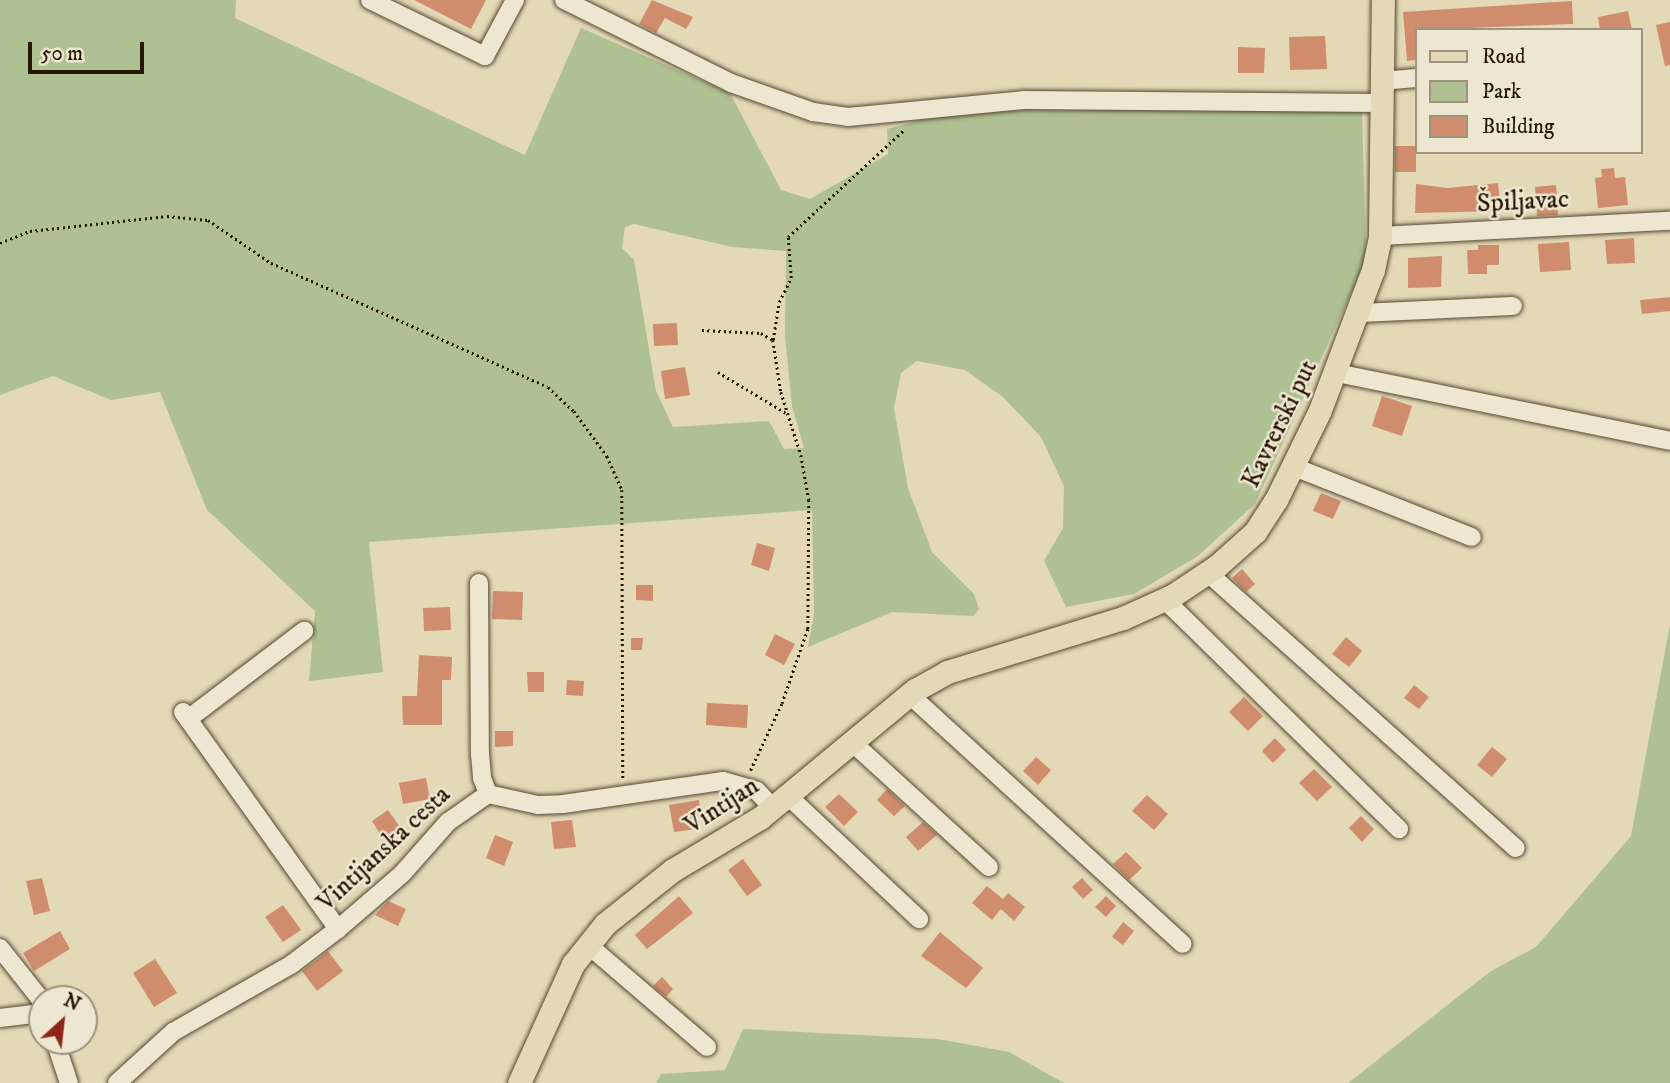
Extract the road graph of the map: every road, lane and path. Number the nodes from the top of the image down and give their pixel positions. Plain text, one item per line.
1 (370, 0) edge
2 (515, 0) edge
3 (564, 0) edge
4 (1382, 0) edge
5 (1414, 79) edge
6 (1381, 92) junction
7 (921, 111) junction
8 (1670, 221) edge
9 (1380, 236) junction
10 (0, 243) edge
11 (1513, 306) dead end
12 (1359, 313) junction
13 (702, 330) dead end
14 (773, 340) junction
15 (718, 372) dead end
16 (1337, 373) junction
17 (786, 413) junction
18 (1670, 440) edge
19 (1294, 467) junction
20 (1472, 537) dead end
21 (1207, 572) junction
22 (479, 583) dead end
23 (1164, 599) junction
24 (304, 631) dead end
25 (1024, 649) joint
26 (910, 695) junction
27 (852, 743) junction
28 (744, 785) junction
29 (488, 793) junction
30 (627, 795) junction
31 (780, 802) junction
32 (1399, 829) dead end
33 (1516, 848) dead end
34 (989, 867) dead end
35 (919, 919) dead end
36 (338, 929) junction
37 (587, 944) junction
38 (1183, 944) dead end
39 (0, 948) edge
40 (29, 985) edge
41 (28, 1015) edge
42 (0, 1018) edge
43 (706, 1047) dead end
44 (60, 1055) edge
45 (69, 1083) edge
46 (117, 1083) edge
47 (519, 1083) edge

1 - 2 street
3 - 7 street
4 - 6 main road, Kavrerski put
5 - 6 street
6 - 7 street
6 - 9 main road, Kavrerski put
7 - 14 path
8 - 9 street, Špiljavac
9 - 12 main road, Kavrerski put
10 - 30 path
11 - 12 street
12 - 16 main road, Kavrerski put
13 - 14 path
14 - 17 path
15 - 17 path
16 - 18 street
16 - 19 main road, Kavrerski put
17 - 28 path
19 - 20 street
19 - 21 main road, Kavrerski put
21 - 23 main road, Kavrerski put
21 - 33 street
22 - 29 street
23 - 25 main road, Kavrerski put
23 - 32 street
24 - 36 street
25 - 26 main road, Vintijan
26 - 27 main road, Vintijan
26 - 38 street
27 - 31 main road, Vintijan
27 - 34 street
28 - 30 street
28 - 31 street
29 - 30 street
29 - 36 street, Vintijanska cesta
31 - 35 street
31 - 37 main road, Vintijan
36 - 46 street, Vintijanska cesta
37 - 43 street
37 - 47 main road, Vintijan
39 - 40 street
41 - 42 street
44 - 45 street

